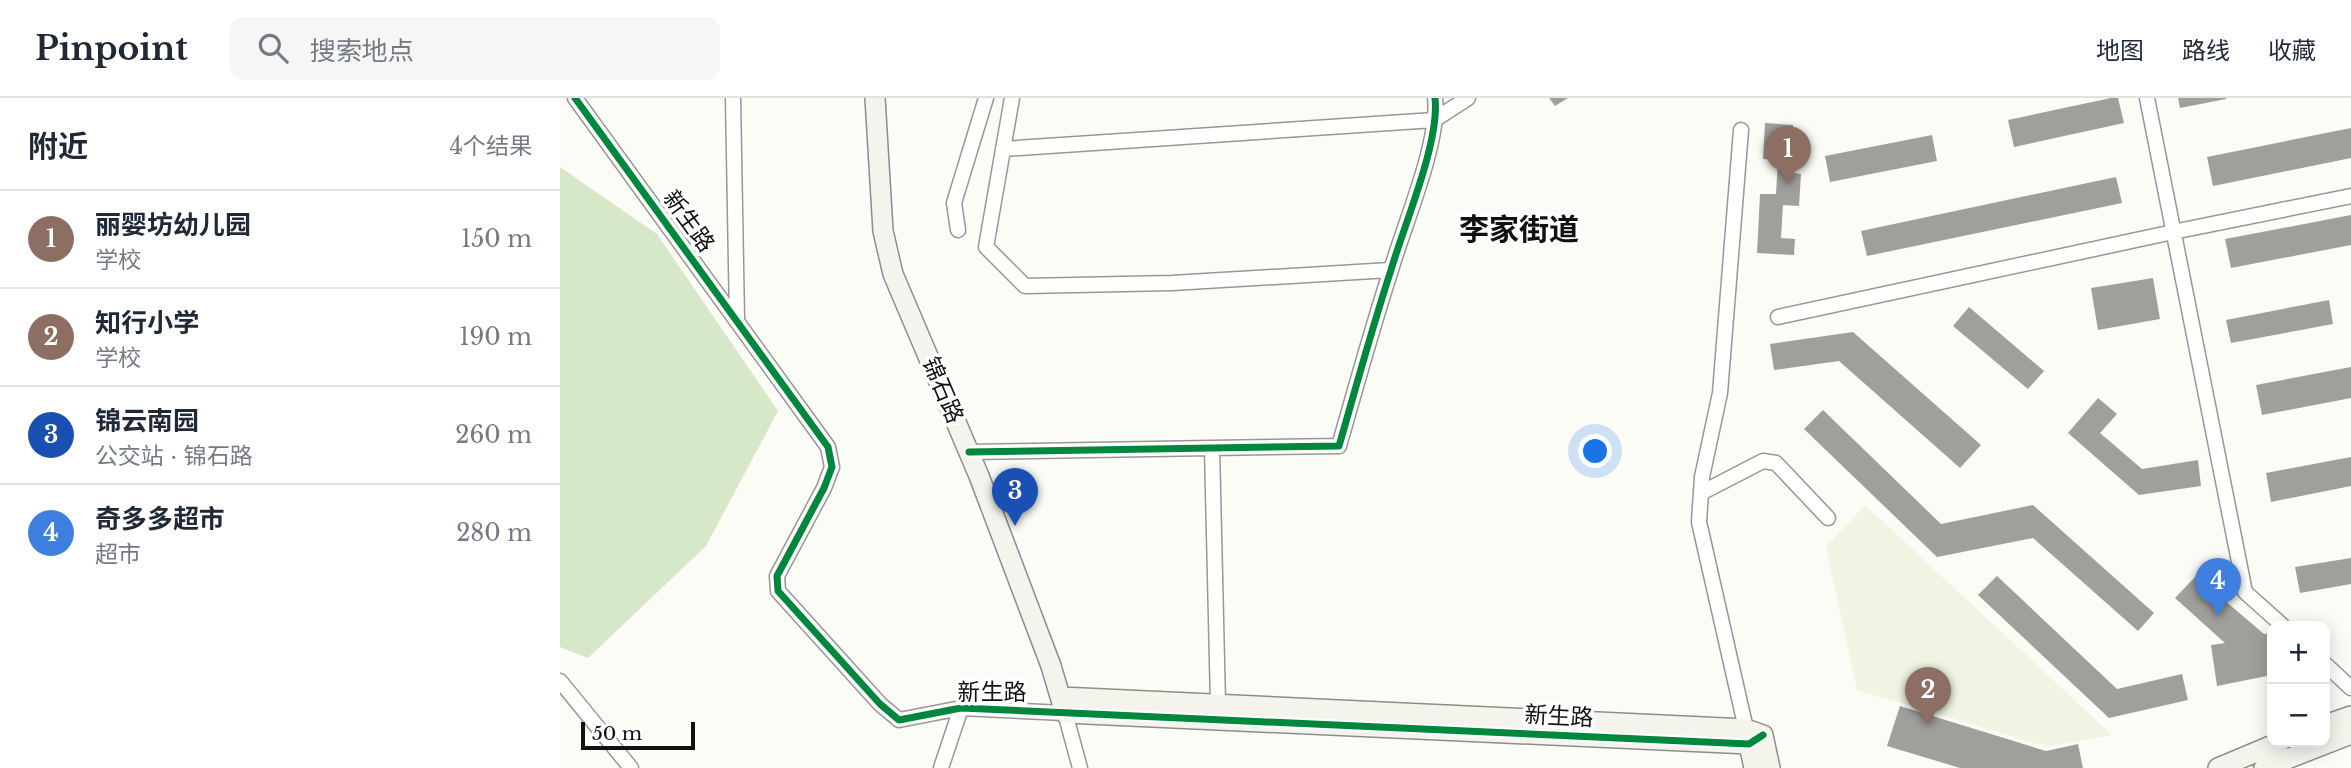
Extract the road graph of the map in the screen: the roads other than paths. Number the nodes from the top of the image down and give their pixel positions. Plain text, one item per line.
1 (575, 98) edge
2 (733, 98) edge
3 (875, 98) edge
4 (986, 98) edge
5 (1012, 98) edge
6 (1435, 98) edge
7 (1468, 98) edge
8 (2147, 98) edge
9 (1434, 120) junction
10 (1741, 130) dead end
11 (1003, 149) junction
12 (2351, 196) edge
13 (958, 230) dead end
14 (2173, 232) junction
15 (1391, 270) junction
16 (1778, 317) dead end
17 (737, 320) junction
18 (1212, 448) junction
19 (969, 452) junction
20 (1701, 493) junction
21 (1828, 517) dead end
22 (2277, 621) edge
23 (2330, 669) edge
24 (560, 681) edge
25 (2351, 688) edge
26 (1218, 704) junction
27 (1063, 705) junction
28 (961, 708) junction
29 (2351, 716) edge
30 (2330, 723) edge
31 (2351, 734) edge
32 (1753, 736) junction
33 (2268, 747) edge
34 (631, 768) edge
35 (941, 768) edge
36 (1080, 768) edge
37 (1754, 768) edge
38 (1770, 768) edge
39 (2218, 768) edge
40 (2264, 768) edge

1 - 17 street, 新生路
2 - 17 street
3 - 19 street, 锦石路
4 - 13 street
5 - 11 street
6 - 9 street
7 - 9 street
8 - 14 street
9 - 11 street
9 - 15 street
10 - 20 street
11 - 15 street
12 - 14 street
14 - 16 street
14 - 22 street
15 - 18 street
17 - 28 street, 新生路
18 - 19 street
18 - 26 street
19 - 27 street, 锦石路
20 - 21 street
20 - 32 street
23 - 25 street
24 - 34 street
26 - 27 street, 新生路
26 - 32 street, 新生路
27 - 28 street, 新生路
27 - 32 street, 新生路
27 - 36 street
28 - 35 street
29 - 30 street
31 - 40 street
32 - 37 street
32 - 38 street
33 - 39 street

